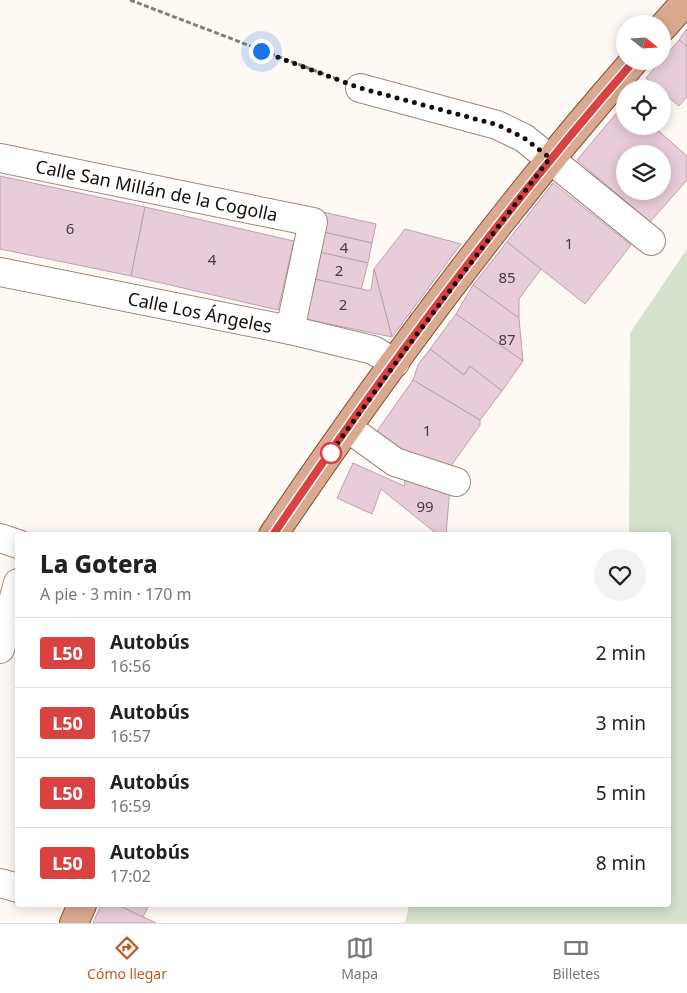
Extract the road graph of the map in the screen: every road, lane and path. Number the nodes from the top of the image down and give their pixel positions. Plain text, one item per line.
1 (130, 0) edge
2 (687, 0) edge
3 (671, 18) edge
4 (626, 70) edge
5 (360, 88) joint
6 (0, 158) edge
7 (550, 158) junction
8 (651, 241) dead end
9 (0, 272) edge
10 (290, 330) junction
11 (395, 363) junction
12 (348, 428) junction
13 (456, 482) dead end
14 (275, 532) edge
15 (0, 538) edge
16 (15, 543) edge
17 (15, 595) edge
18 (0, 649) edge
19 (0, 883) edge
20 (15, 887) edge

1 - 5 path
2 - 3 main road
4 - 7 main road
5 - 7 street
6 - 10 street, Calle San Millán de la Cogolla
7 - 8 street
7 - 11 main road
9 - 10 street, Calle Los Ángeles
10 - 11 street, Calle Los Ángeles
11 - 12 main road
12 - 13 street
12 - 14 main road
15 - 16 street
17 - 18 street
19 - 20 street

